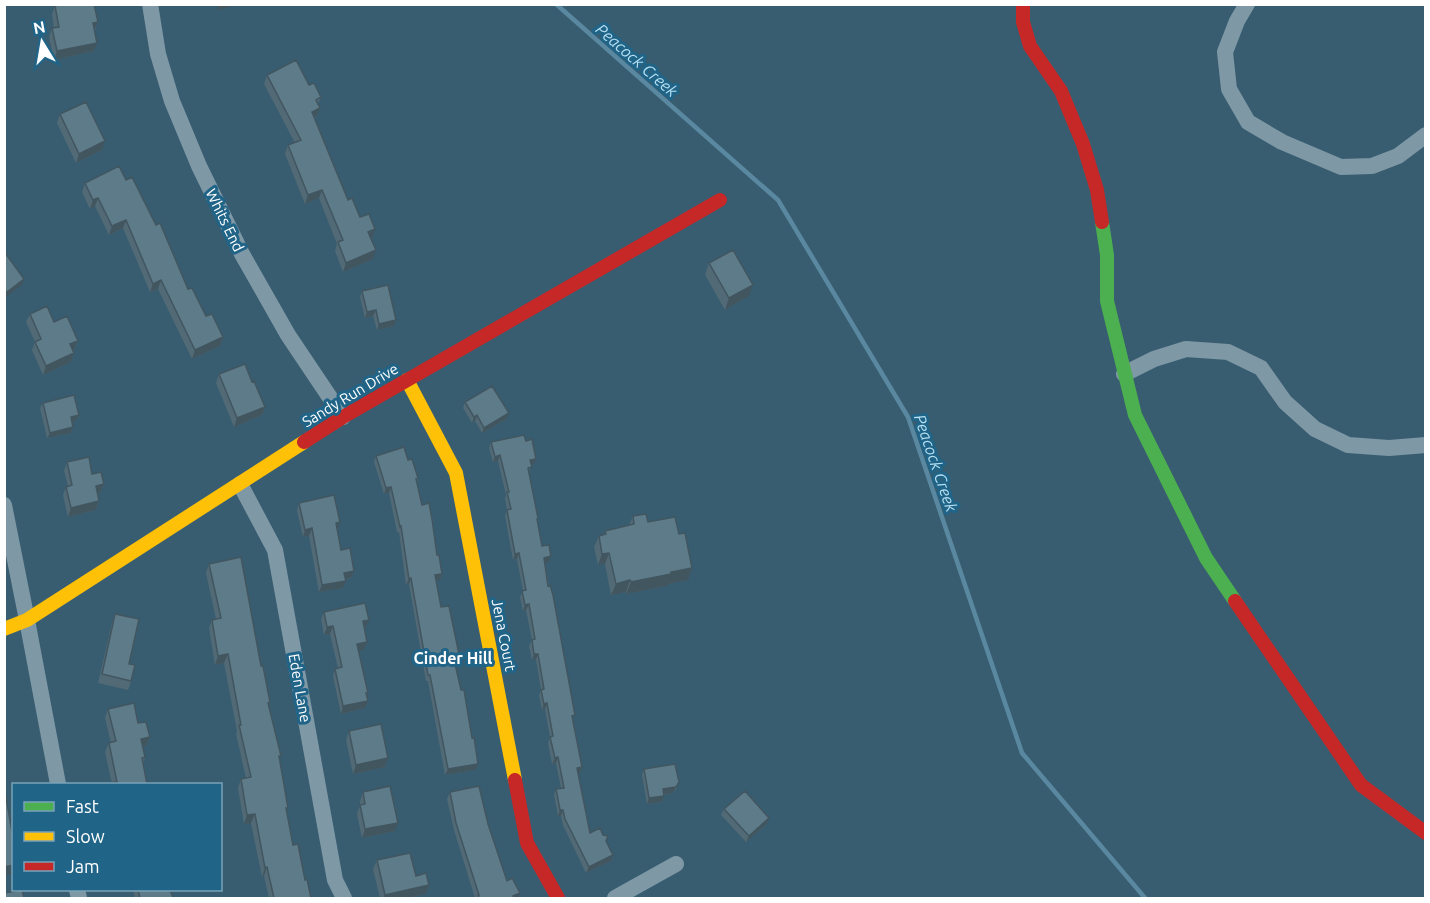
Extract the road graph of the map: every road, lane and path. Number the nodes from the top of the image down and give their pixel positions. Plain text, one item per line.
1 (150, 4) edge
2 (1023, 4) edge
3 (1247, 4) edge
4 (1425, 135) edge
5 (720, 200) dead end
6 (1124, 374) junction
7 (407, 380) junction
8 (344, 417) junction
9 (1425, 445) edge
10 (240, 484) junction
11 (4, 505) edge
12 (27, 620) junction
13 (4, 629) edge
14 (58, 783) edge
15 (1425, 833) edge
16 (676, 864) dead end
17 (344, 898) edge
18 (558, 898) edge
19 (615, 898) edge

1 - 8 street, Whits End
2 - 6 street
3 - 4 street
5 - 7 street, Sandy Run Drive
6 - 9 street
6 - 15 street
7 - 8 street, Sandy Run Drive
7 - 18 street, Jena Court
8 - 10 street, Sandy Run Drive
10 - 12 street, Sandy Run Drive
10 - 17 street, Eden Lane
11 - 12 street
12 - 13 street, Sandy Run Drive
12 - 14 street
16 - 19 street

